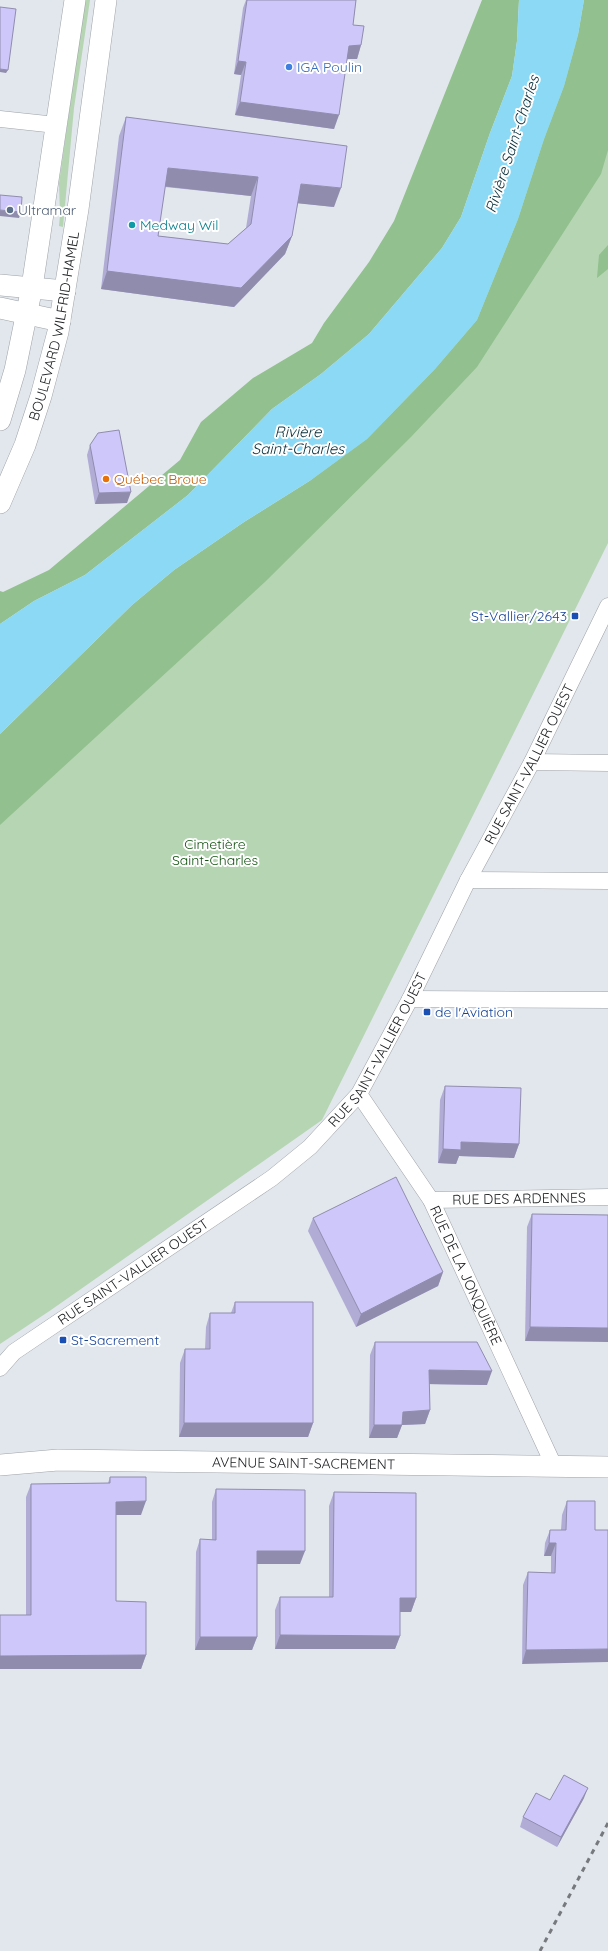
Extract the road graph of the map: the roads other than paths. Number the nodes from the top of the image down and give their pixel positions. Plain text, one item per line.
1 (75, 0) edge
2 (106, 0) edge
3 (0, 119) edge
4 (56, 125) junction
5 (0, 285) edge
6 (32, 287) junction
7 (65, 291) junction
8 (0, 308) edge
9 (26, 314) junction
10 (60, 321) junction
11 (0, 420) edge
12 (0, 503) edge
13 (608, 606) edge
14 (532, 762) junction
15 (608, 763) edge
16 (468, 880) junction
17 (608, 881) edge
18 (410, 999) junction
19 (608, 1000) edge
20 (359, 1094) junction
21 (608, 1197) edge
22 (430, 1200) junction
23 (0, 1368) edge
24 (0, 1465) edge
25 (554, 1466) junction
26 (608, 1467) edge

1 - 4 main road, BOULEVARD WILFRID-HAMEL
2 - 7 main road, BOULEVARD WILFRID-HAMEL
3 - 4 street
4 - 6 main road, BOULEVARD WILFRID-HAMEL
5 - 6 main road
6 - 7 main road
6 - 9 main road, BOULEVARD WILFRID-HAMEL
7 - 10 main road, BOULEVARD WILFRID-HAMEL
8 - 9 main road
9 - 10 main road
9 - 11 main road, BOULEVARD WILFRID-HAMEL
10 - 12 main road, BOULEVARD WILFRID-HAMEL
13 - 14 street, RUE SAINT-VALLIER OUEST
14 - 15 street
14 - 16 street, RUE SAINT-VALLIER OUEST
16 - 17 street
16 - 18 street, RUE SAINT-VALLIER OUEST
18 - 19 street
18 - 20 street, RUE SAINT-VALLIER OUEST
20 - 22 street, RUE DE LA JONQUIÈRE
20 - 23 street, RUE SAINT-VALLIER OUEST
21 - 22 street, RUE DES ARDENNES
22 - 25 street, RUE DE LA JONQUIÈRE
24 - 25 main road, AVENUE SAINT-SACREMENT
25 - 26 main road, AVENUE SAINT-SACREMENT

